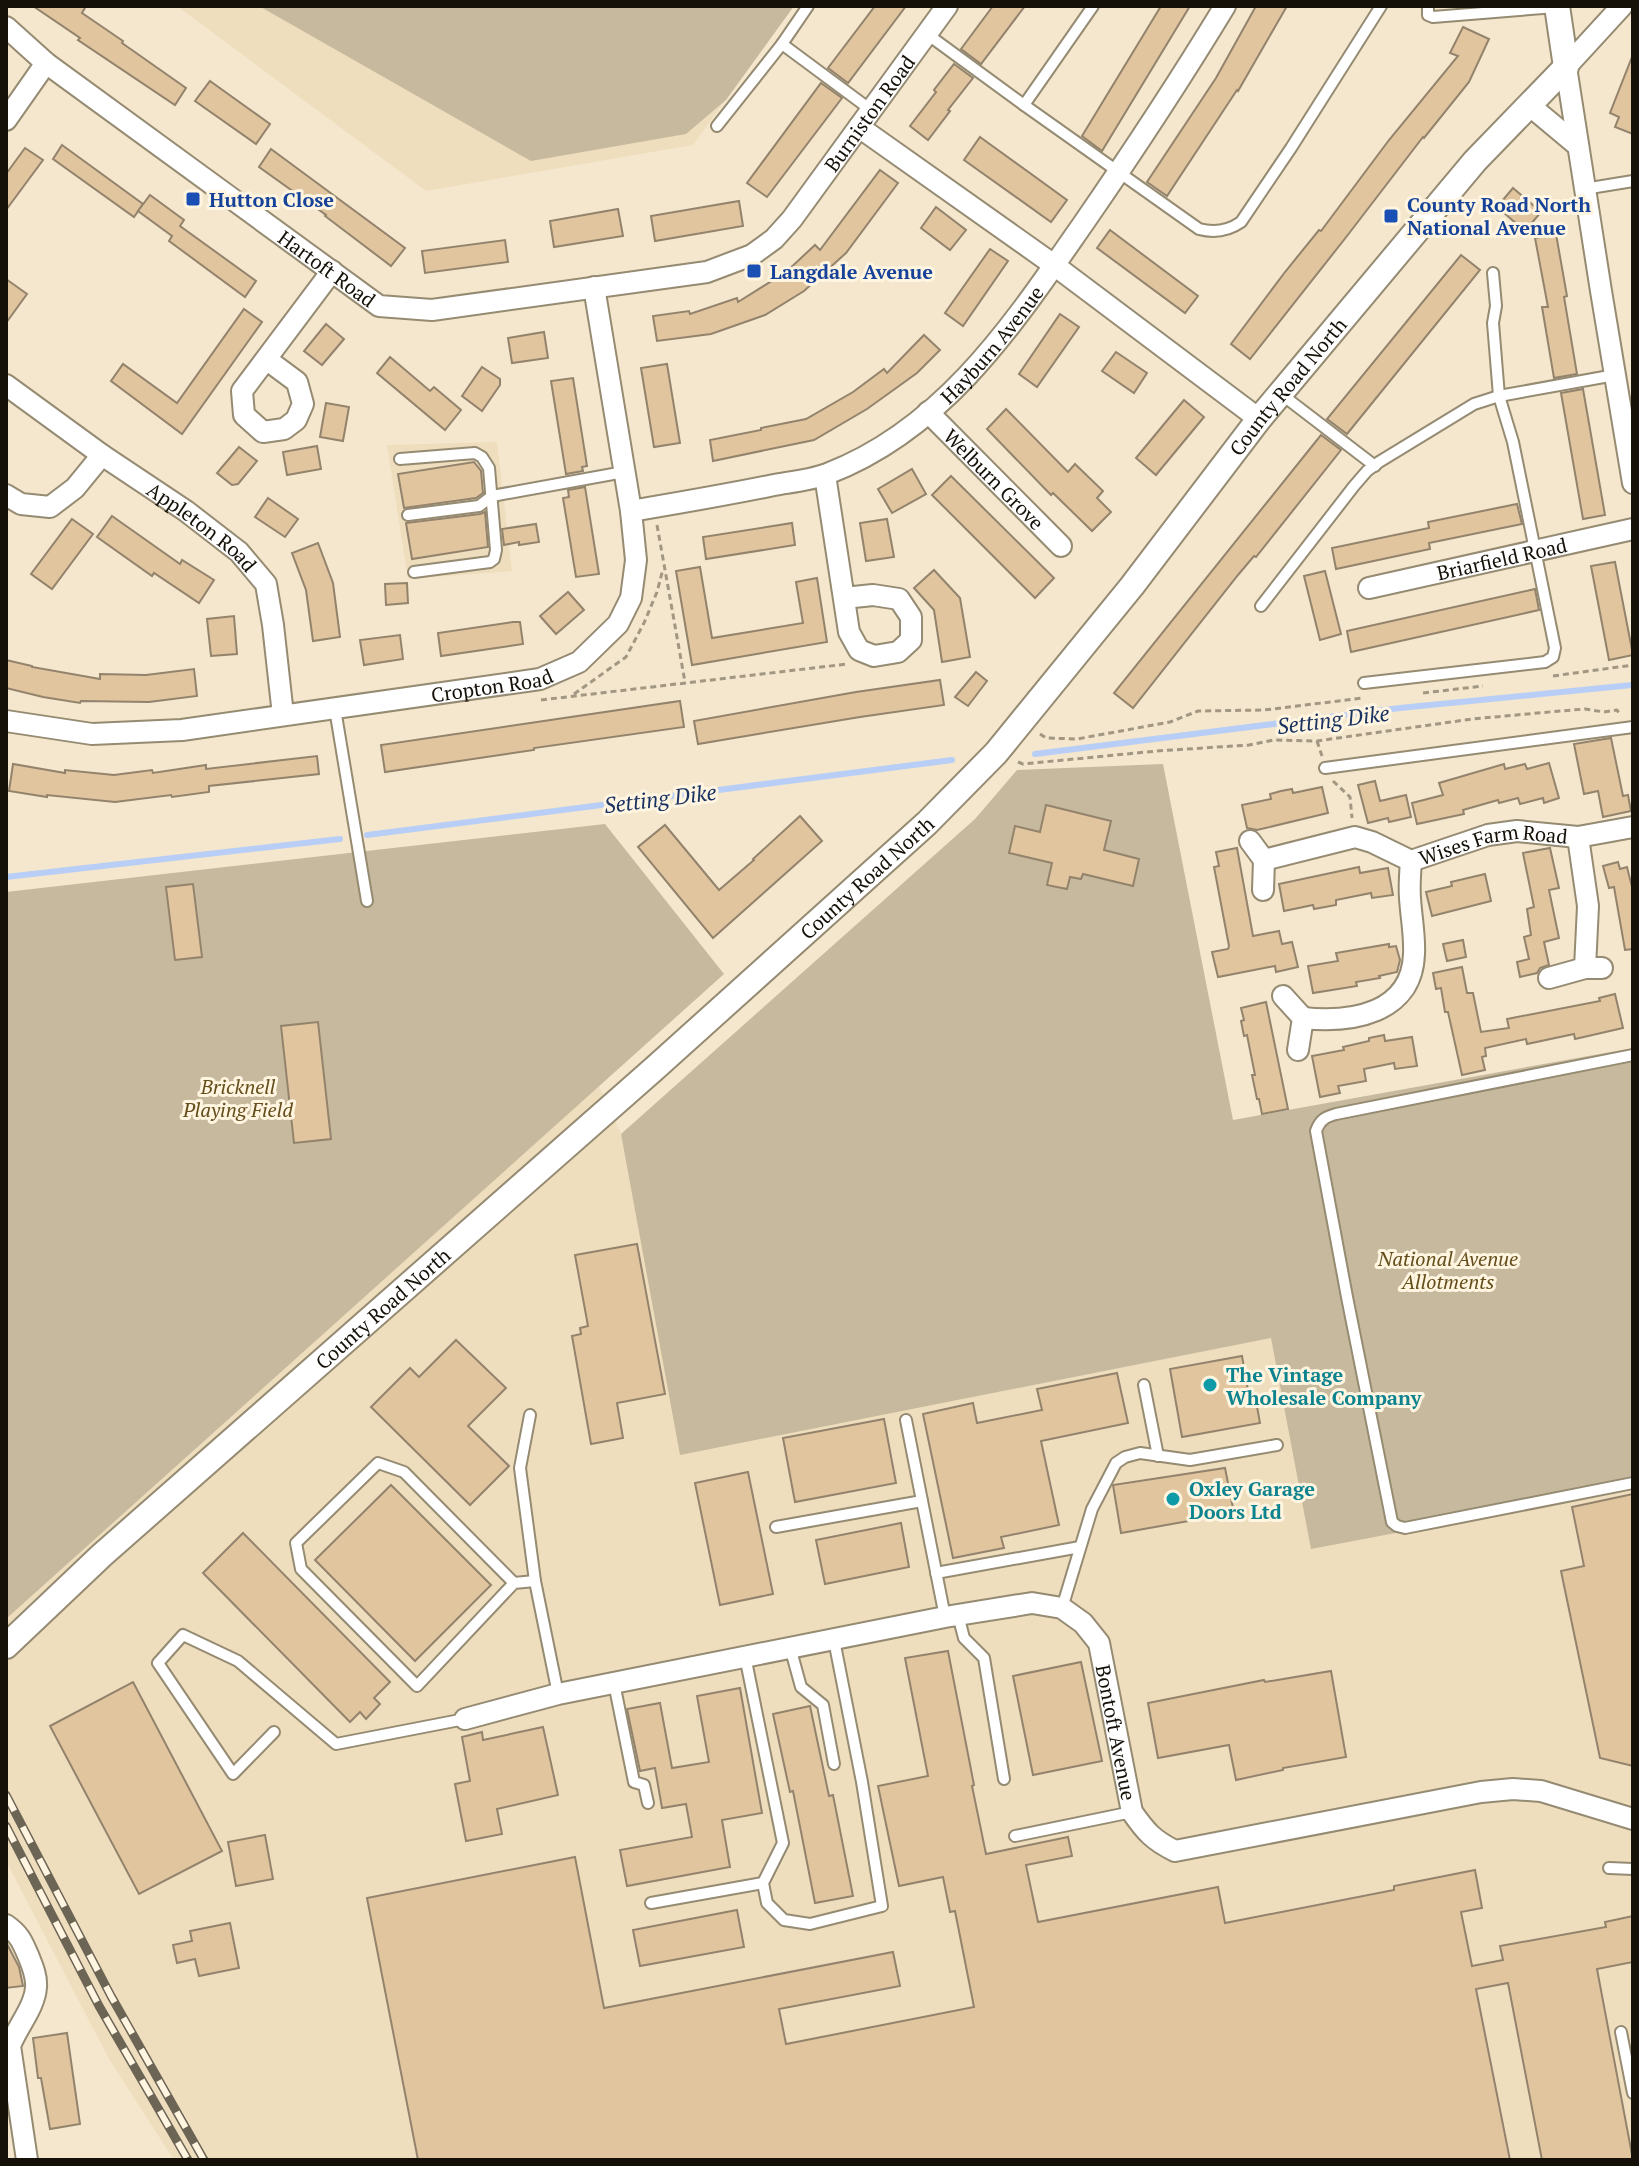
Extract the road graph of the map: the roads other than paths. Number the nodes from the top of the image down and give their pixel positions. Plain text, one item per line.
1 (808, 6) edge
2 (947, 6) edge
3 (1093, 6) edge
4 (1225, 6) edge
5 (1381, 6) edge
6 (1428, 6) edge
7 (1558, 6) edge
8 (1622, 6) edge
9 (6, 27) edge
10 (927, 34) junction
11 (782, 44) junction
12 (46, 63) junction
13 (1566, 67) junction
14 (1024, 105) junction
15 (1529, 105) junction
16 (865, 118) junction
17 (6, 120) edge
18 (717, 126) dead end
19 (1577, 145) junction
20 (1118, 173) junction
21 (1633, 181) edge
22 (1584, 189) junction
23 (792, 219) joint
24 (1054, 265) junction
25 (332, 271) junction
26 (1493, 273) dead end
27 (594, 287) junction
28 (266, 359) dead end
29 (1615, 375) junction
30 (6, 385) edge
31 (1281, 394) junction
32 (1499, 396) junction
33 (928, 412) junction
34 (1259, 419) junction
35 (102, 455) junction
36 (400, 459) dead end
37 (1375, 466) junction
38 (624, 472) junction
39 (825, 475) junction
40 (1633, 483) edge
41 (6, 495) edge
42 (492, 496) junction
43 (631, 511) junction
44 (408, 515) dead end
45 (1633, 529) edge
46 (1061, 546) dead end
47 (1537, 550) junction
48 (414, 572) dead end
49 (1369, 588) dead end
50 (844, 598) junction
51 (1261, 606) dead end
52 (1364, 683) dead end
53 (335, 709) junction
54 (283, 715) junction
55 (6, 721) edge
56 (1630, 727) edge
57 (1324, 763) road end
58 (1633, 827) edge
59 (1578, 837) junction
60 (1250, 841) dead end
61 (1264, 860) junction
62 (1411, 861) junction
63 (1263, 890) dead end
64 (367, 901) dead end
65 (1549, 978) dead end
66 (1283, 996) dead end
67 (1303, 1018) junction
68 (1298, 1050) dead end
69 (1633, 1055) edge
70 (1144, 1385) dead end
71 (530, 1415) dead end
72 (906, 1420) dead end
73 (1277, 1445) dead end
74 (1158, 1456) junction
75 (1633, 1483) edge
76 (922, 1501) junction
77 (776, 1527) dead end
78 (1080, 1547) junction
79 (936, 1573) junction
80 (535, 1581) junction
81 (514, 1583) junction
82 (1062, 1608) junction
83 (951, 1616) junction
84 (834, 1640) junction
85 (6, 1646) edge
86 (790, 1647) junction
87 (745, 1656) junction
88 (614, 1683) junction
89 (558, 1694) junction
90 (465, 1719) joint
91 (274, 1732) dead end
92 (834, 1764) dead end
93 (1004, 1779) dead end
94 (648, 1803) dead end
95 (1132, 1812) junction
96 (1633, 1819) edge
97 (1015, 1836) dead end
98 (1609, 1868) dead end
99 (1633, 1869) edge
100 (763, 1883) junction
101 (651, 1903) dead end
102 (6, 1925) edge
103 (10, 2031) edge
104 (1621, 2032) dead end
105 (1633, 2093) edge
106 (27, 2160) edge

1 - 11 lane
2 - 10 street, Burniston Road
3 - 14 lane
4 - 20 street, Hayburn Avenue
5 - 20 lane
6 - 7 lane
7 - 13 street
8 - 13 street, County Road North
9 - 12 street, Hartoft Road
10 - 14 lane
10 - 16 street, Burniston Road
11 - 16 lane
11 - 18 lane
12 - 17 street
12 - 25 street, Hartoft Road
13 - 15 street, County Road North
13 - 19 street
14 - 20 lane
15 - 19 street
15 - 31 street, County Road North
16 - 23 street, Burniston Road
16 - 24 street
19 - 22 street
20 - 24 street, Hayburn Avenue
21 - 22 lane
22 - 29 street
23 - 27 street, Hartoft Road
24 - 33 street, Hayburn Avenue
24 - 34 street
25 - 27 street, Hartoft Road
25 - 28 street
26 - 32 lane
27 - 38 street, Cropton Road
29 - 32 lane
29 - 40 street
30 - 35 street, Appleton Road
31 - 34 street, County Road North
31 - 37 lane
32 - 37 lane
32 - 47 lane
33 - 39 street, Hayburn Avenue
33 - 46 street, Welburn Grove
34 - 85 street, County Road North
35 - 41 street
35 - 54 street, Appleton Road
36 - 42 lane
37 - 51 lane
38 - 42 lane
38 - 43 street, Cropton Road
39 - 43 street, Hayburn Avenue
39 - 50 street
42 - 44 lane
42 - 48 lane
43 - 53 street, Cropton Road
45 - 47 street, Briarfield Road
47 - 49 street, Briarfield Road
47 - 52 lane
50 - 50 street
53 - 54 street, Cropton Road
53 - 64 lane
54 - 55 street, Cropton Road
56 - 57 lane
58 - 59 street, Wises Farm Road
59 - 62 street, Wises Farm Road
59 - 65 street
60 - 61 street
61 - 62 street, Wises Farm Road
61 - 63 street
62 - 67 street
66 - 67 street
67 - 68 street
69 - 75 lane
70 - 74 lane
71 - 80 lane
72 - 76 lane
73 - 74 lane
74 - 78 lane
76 - 77 lane
76 - 79 lane
78 - 79 lane
78 - 82 lane
79 - 83 lane
80 - 81 lane
80 - 89 lane
81 - 81 lane
82 - 83 street
82 - 95 street, Bontoft Avenue
83 - 84 street
83 - 93 lane
84 - 86 street
84 - 100 lane
86 - 87 street
86 - 92 lane
87 - 88 street
87 - 100 lane
88 - 89 street
88 - 94 lane
89 - 90 street
90 - 91 lane
95 - 96 street, Bontoft Avenue
95 - 97 lane
98 - 99 lane
100 - 101 lane
102 - 103 street
103 - 106 street
104 - 105 lane

